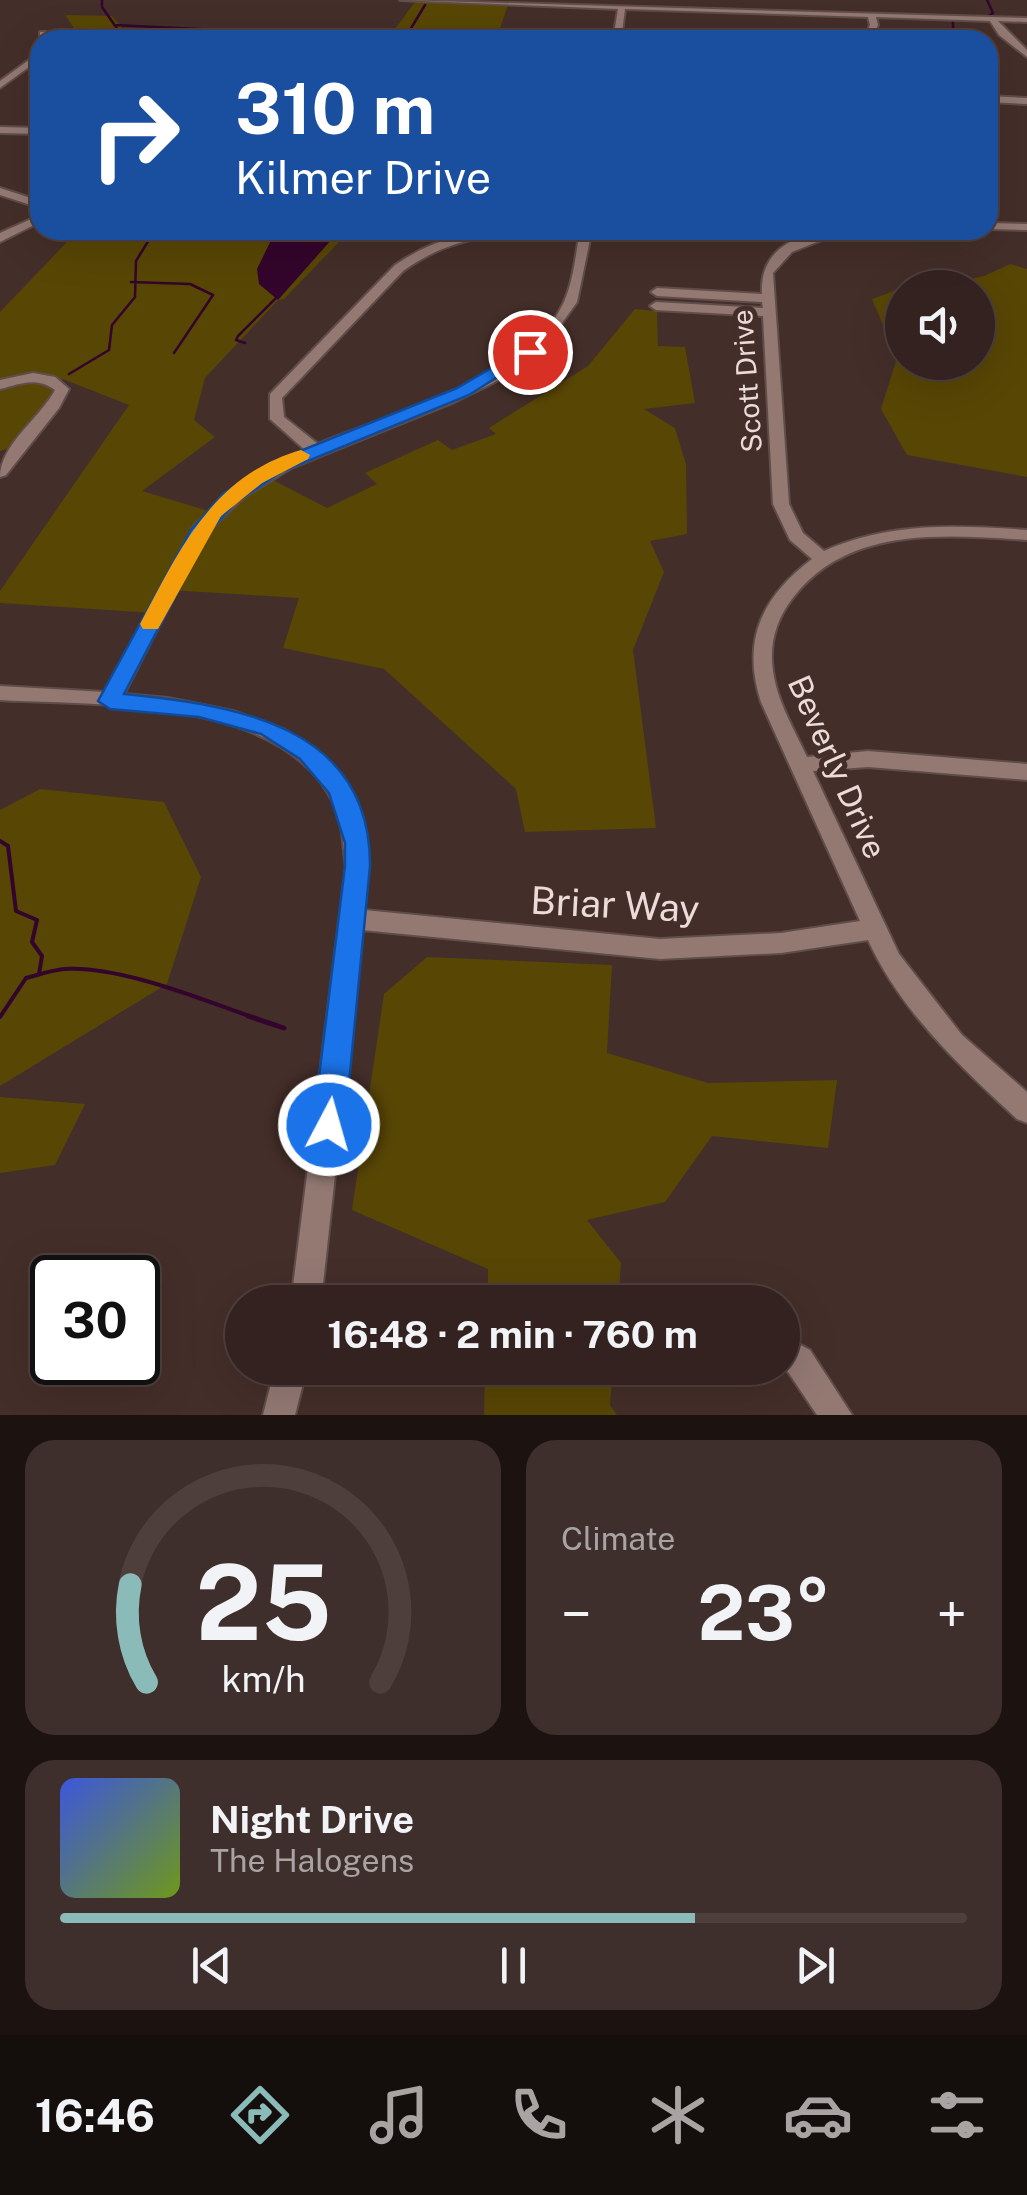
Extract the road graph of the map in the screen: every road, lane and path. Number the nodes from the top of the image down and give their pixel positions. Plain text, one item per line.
1 (404, 0) edge
2 (622, 7) junction
3 (871, 15) junction
4 (992, 19) junction
5 (1027, 20) edge
6 (618, 30) edge
7 (873, 30) edge
8 (1025, 50) edge
9 (30, 62) edge
10 (0, 85) edge
11 (998, 99) edge
12 (1027, 100) edge
13 (0, 130) edge
14 (30, 131) edge
15 (0, 192) edge
16 (30, 202) edge
17 (30, 223) edge
18 (998, 226) edge
19 (1027, 227) edge
20 (0, 238) edge
21 (454, 240) edge
22 (584, 240) edge
23 (809, 240) edge
24 (656, 299) dead end
25 (766, 305) junction
26 (0, 386) edge
27 (315, 450) junction
28 (4, 464) edge
29 (1027, 535) edge
30 (822, 559) junction
31 (0, 693) edge
32 (110, 701) junction
33 (800, 765) junction
34 (1027, 772) edge
35 (353, 919) junction
36 (873, 929) junction
37 (1027, 1110) edge
38 (308, 1285) edge
39 (800, 1363) edge
40 (287, 1385) edge
41 (279, 1415) edge
42 (836, 1415) edge

1 - 2 street
2 - 3 street
2 - 6 street
3 - 4 street
3 - 7 street
4 - 5 street
4 - 8 street
9 - 10 street
11 - 12 street
13 - 14 street
15 - 16 street
17 - 20 street
18 - 19 street
21 - 27 street
22 - 27 street
23 - 25 street, Scott Drive
24 - 25 street
25 - 30 street, Scott Drive
26 - 28 street
27 - 32 street
29 - 30 street, Beverly Drive
30 - 33 street, Beverly Drive
31 - 32 street
32 - 35 street
33 - 34 street
33 - 36 street, Beverly Drive
35 - 36 street, Briar Way
35 - 38 street
36 - 37 street, Beverly Drive
39 - 42 street
40 - 41 street

